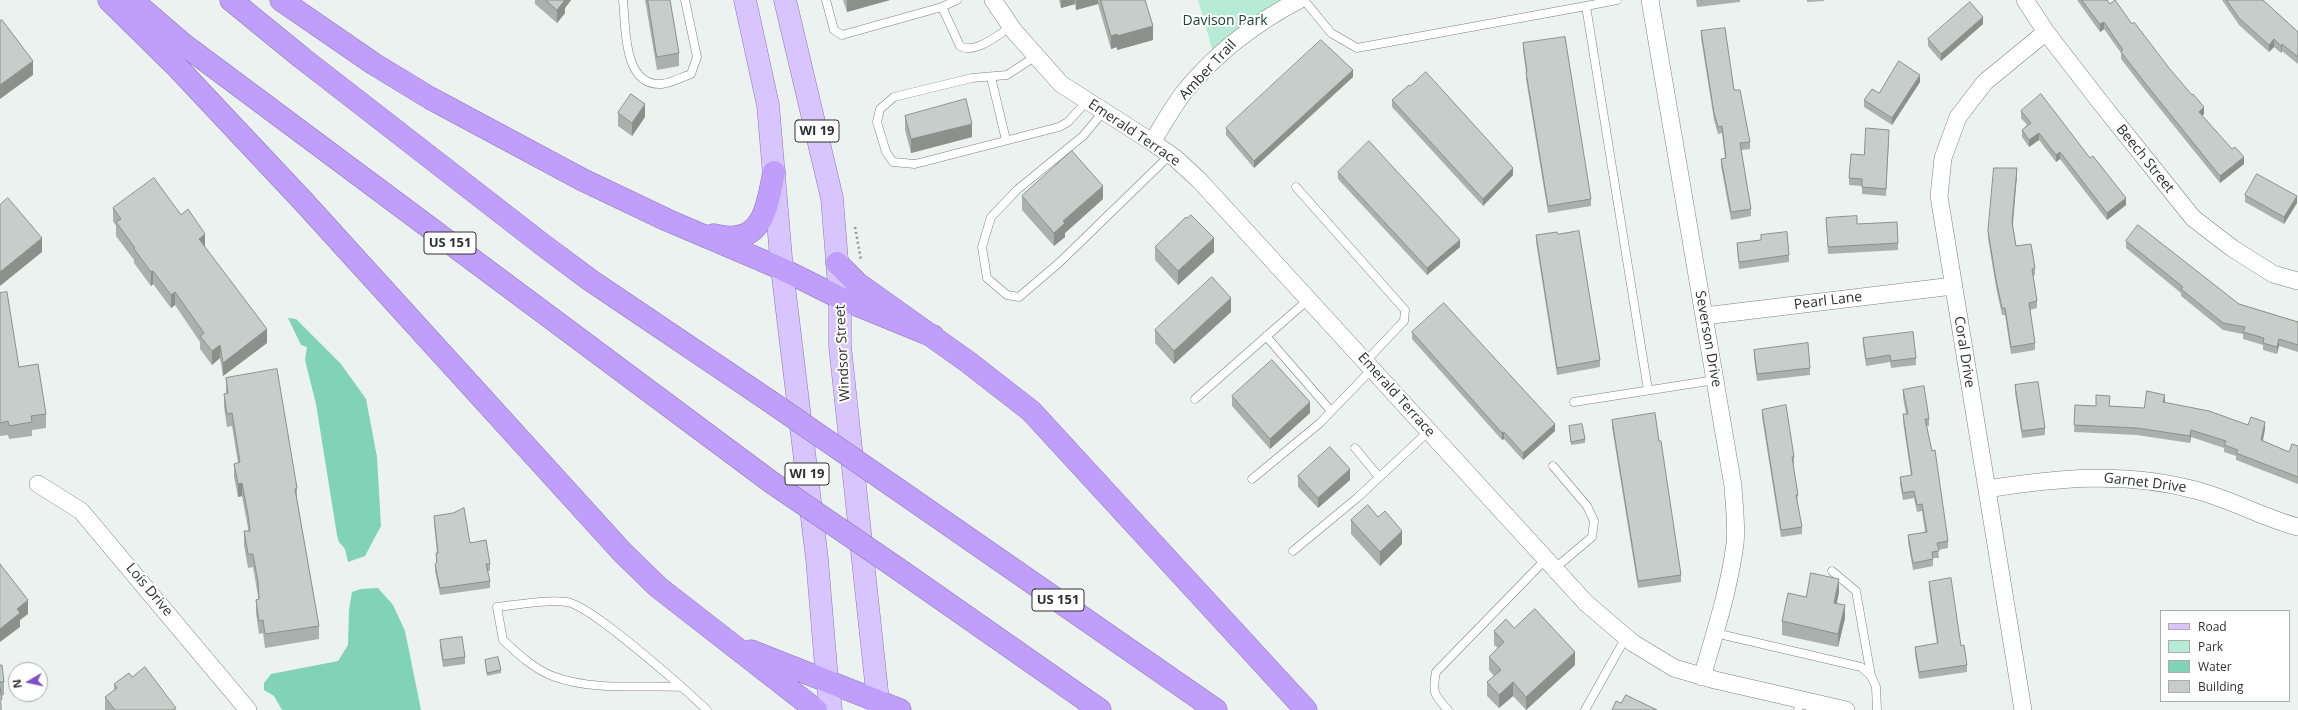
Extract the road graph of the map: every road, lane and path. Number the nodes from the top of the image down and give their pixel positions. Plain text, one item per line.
1 (108, 0) edge
2 (132, 0) edge
3 (232, 0) edge
4 (281, 0) edge
5 (623, 0) edge
6 (684, 0) edge
7 (745, 0) edge
8 (785, 0) edge
9 (826, 0) edge
10 (957, 0) edge
11 (993, 0) edge
12 (1299, 0) edge
13 (1304, 0) edge
14 (1617, 0) edge
15 (1650, 0) edge
16 (2025, 0) edge
17 (1586, 6) junction
18 (942, 7) junction
19 (1011, 27) junction
20 (2046, 32) junction
21 (1036, 56) junction
22 (991, 77) junction
23 (1088, 101) junction
24 (1104, 111) junction
25 (1006, 140) junction
26 (1152, 142) junction
27 (1170, 155) junction
28 (774, 172) junction
29 (1296, 187) dead end
30 (700, 234) junction
31 (837, 263) junction
32 (782, 269) junction
33 (2298, 281) edge
34 (1953, 286) junction
35 (840, 298) junction
36 (1309, 299) junction
37 (1704, 316) junction
38 (933, 336) junction
39 (1266, 336) junction
40 (1369, 365) junction
41 (1715, 380) junction
42 (1648, 390) junction
43 (1195, 399) dead end
44 (1574, 402) dead end
45 (1331, 411) junction
46 (1429, 431) junction
47 (1355, 448) dead end
48 (1553, 466) dead end
49 (1379, 477) junction
50 (1252, 479) dead end
51 (38, 484) dead end
52 (1987, 489) junction
53 (2298, 527) edge
54 (1293, 551) dead end
55 (1550, 564) junction
56 (1832, 571) dead end
57 (1715, 633) junction
58 (1626, 637) junction
59 (733, 644) junction
60 (1871, 676) junction
61 (1702, 677) junction
62 (826, 679) junction
63 (682, 687) junction
64 (1799, 705) edge
65 (878, 706) edge
66 (248, 710) edge
67 (707, 710) edge
68 (816, 710) edge
69 (831, 710) edge
70 (900, 710) edge
71 (1100, 710) edge
72 (1216, 710) edge
73 (1306, 710) edge
74 (1448, 710) edge
75 (1585, 710) edge
76 (1846, 710) edge
77 (1878, 710) edge
78 (2023, 710) edge

1 - 59 highway
2 - 71 highway, US 151, bridge
3 - 72 highway, US 151, bridge
4 - 30 highway
5 - 6 lane
7 - 28 main road, WI 19
8 - 31 main road, Windsor Street / WI 19
9 - 18 lane
10 - 18 lane
11 - 19 street, Emerald Terrace
12 - 26 street, Amber Trail
13 - 17 lane
14 - 17 lane
15 - 37 street, Severson Drive
16 - 20 street, Beech Street
17 - 42 lane
18 - 19 lane
19 - 21 street, Emerald Terrace
20 - 33 street, Beech Street
20 - 34 street, Coral Drive
21 - 22 lane
21 - 23 street, Emerald Terrace
22 - 25 lane
22 - 25 lane
23 - 24 street, Emerald Terrace
23 - 25 lane
24 - 26 street, Emerald Terrace
24 - 27 lane
26 - 27 street, Emerald Terrace
27 - 36 street, Emerald Terrace
28 - 30 highway
28 - 32 main road, WI 19
29 - 40 lane
30 - 32 highway
31 - 35 main road, Windsor Street / WI 19
31 - 38 highway
32 - 35 highway
32 - 62 main road, WI 19
34 - 37 street, Pearl Lane
34 - 52 street, Coral Drive
35 - 38 highway
35 - 65 main road, Windsor Street / WI 19
36 - 39 lane
36 - 40 street, Emerald Terrace
37 - 41 street, Severson Drive
38 - 73 highway
39 - 43 lane
39 - 45 lane
40 - 45 lane
40 - 46 street, Emerald Terrace
41 - 42 lane
41 - 57 street, Severson Drive
42 - 44 lane
45 - 50 lane
46 - 49 lane
46 - 55 street, Emerald Terrace
47 - 49 lane
48 - 55 lane
49 - 54 lane
51 - 66 street, Lois Drive
52 - 53 street, Garnet Drive
52 - 78 street, Coral Drive
55 - 58 street, Emerald Terrace
55 - 74 lane
56 - 60 lane
57 - 60 lane
57 - 61 street, Severson Drive
58 - 61 street, Emerald Terrace
58 - 75 lane
59 - 62 highway
59 - 68 highway
60 - 77 lane
61 - 64 street, Emerald Terrace
62 - 65 highway
62 - 69 main road, WI 19
63 - 63 lane
63 - 67 lane
64 - 76 street, Emerald Terrace
65 - 70 highway

